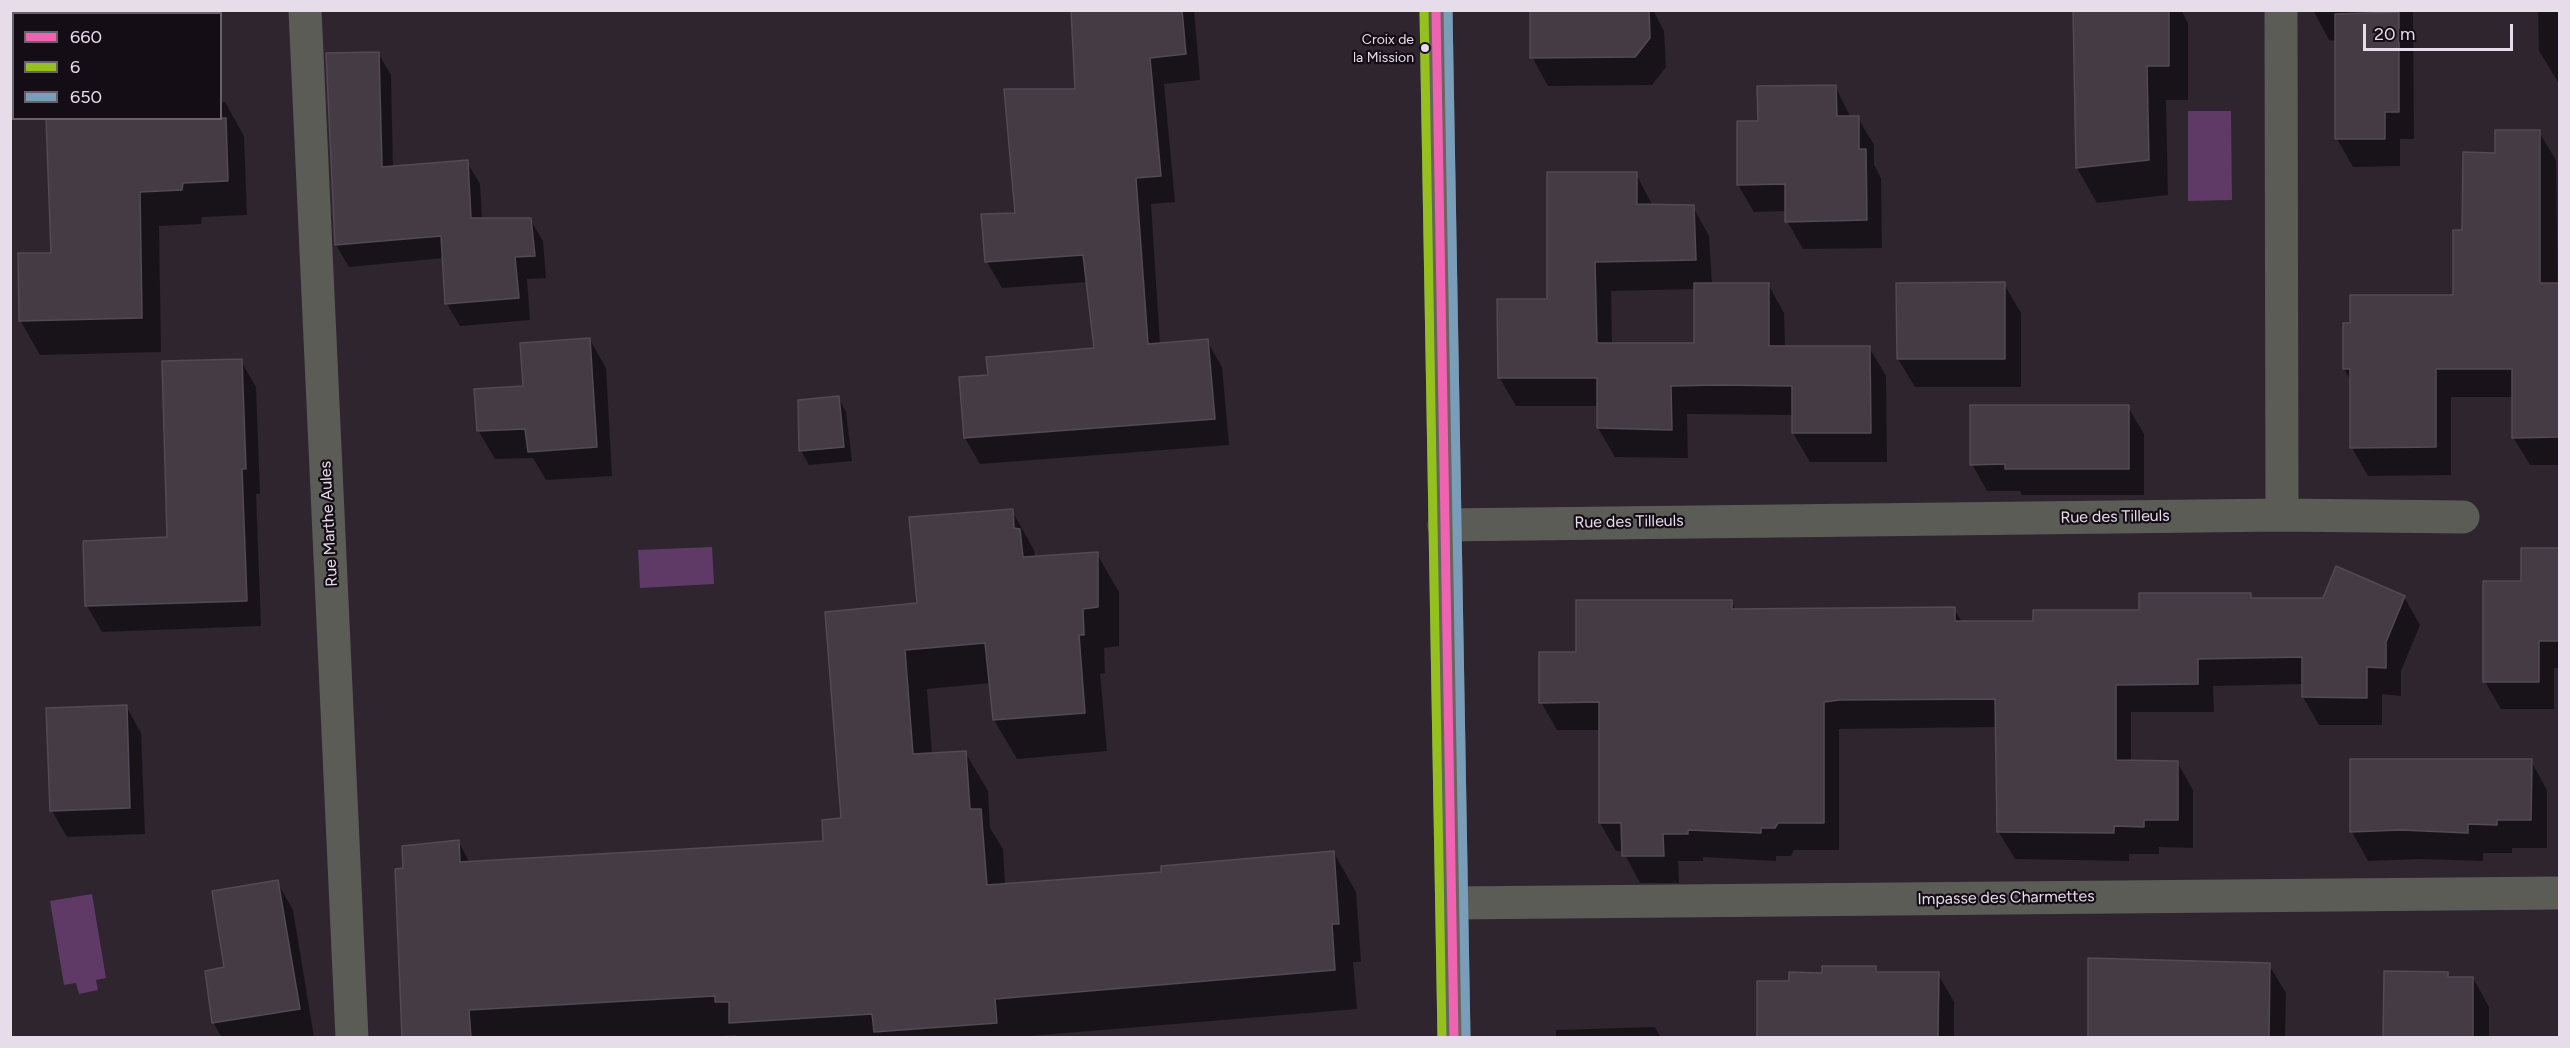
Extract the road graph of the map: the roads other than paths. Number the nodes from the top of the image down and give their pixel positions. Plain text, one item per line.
1 (305, 10) edge
2 (1436, 10) edge
3 (2281, 10) edge
4 (2282, 515) junction
5 (2463, 517) dead end
6 (1444, 525) junction
7 (2559, 893) edge
8 (1452, 903) junction
9 (352, 1038) edge
10 (1454, 1038) edge

1 - 9 street, Rue Marthe Aules
2 - 6 main road
3 - 4 street
4 - 5 street, Rue des Tilleuls
4 - 6 street, Rue des Tilleuls
6 - 8 main road
7 - 8 street, Impasse des Charmettes
8 - 10 main road

